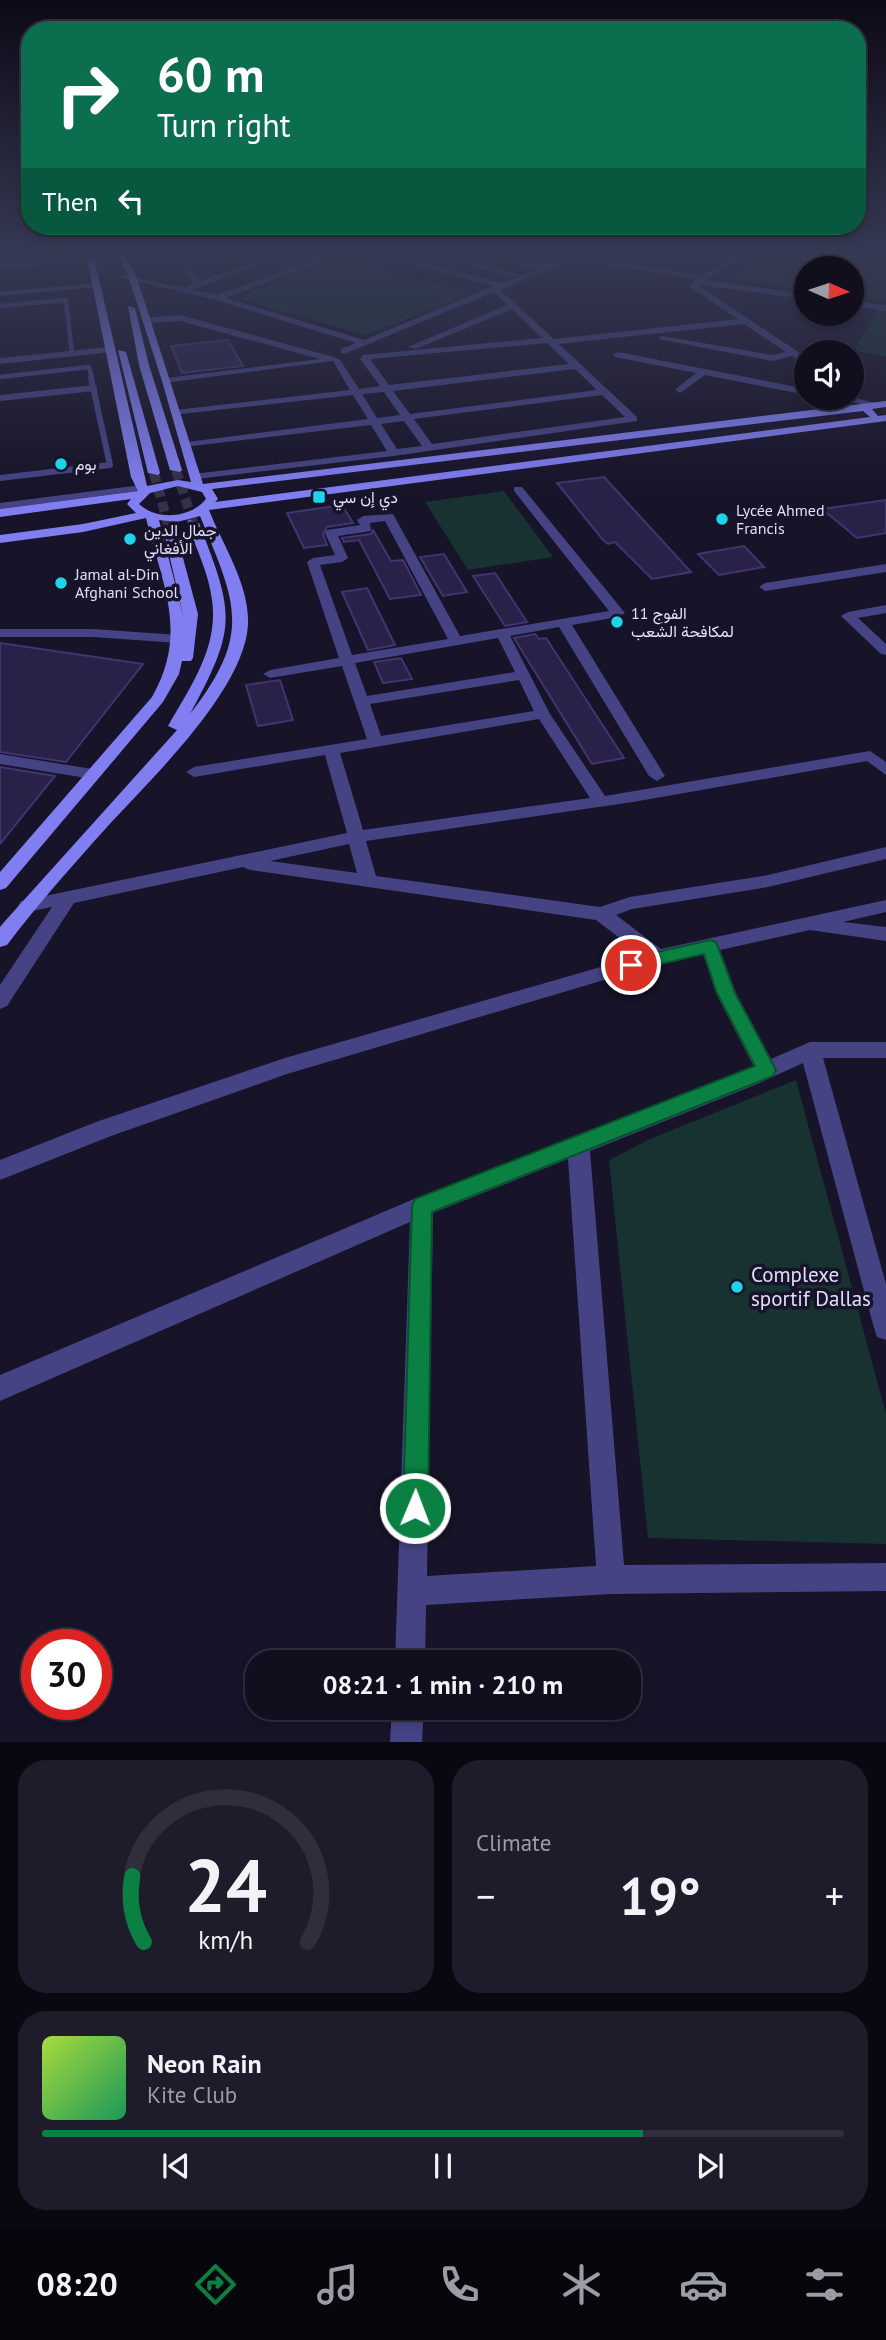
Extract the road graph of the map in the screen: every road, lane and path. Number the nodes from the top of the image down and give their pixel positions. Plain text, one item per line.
1 (70, 334) edge
2 (107, 334) edge
3 (116, 334) edge
4 (139, 334) edge
5 (151, 334) edge
6 (238, 334) edge
7 (255, 334) edge
8 (336, 334) edge
9 (382, 334) edge
10 (445, 334) edge
11 (544, 334) edge
12 (616, 334) edge
13 (765, 334) edge
14 (248, 337) junction
15 (662, 339) dead end
16 (551, 341) junction
17 (363, 342) junction
18 (110, 350) junction
19 (344, 351) junction
20 (72, 354) junction
21 (397, 354) junction
22 (794, 354) joint
23 (618, 355) dead end
24 (366, 358) junction
25 (334, 360) junction
26 (0, 362) edge
27 (578, 366) junction
28 (703, 372) junction
29 (0, 377) edge
30 (167, 381) junction
31 (94, 388) junction
32 (387, 388) junction
33 (680, 390) dead end
34 (794, 390) edge
35 (356, 392) junction
36 (605, 392) junction
37 (0, 398) edge
38 (876, 405) edge
39 (176, 413) junction
40 (408, 418) junction
41 (886, 418) edge
42 (374, 422) junction
43 (187, 445) junction
44 (429, 448) junction
45 (394, 453) junction
46 (176, 470) tunnel mouth
47 (154, 473) tunnel mouth
48 (0, 478) edge
49 (199, 483) junction
50 (518, 489) dead end
51 (143, 491) junction
52 (0, 506) edge
53 (0, 513) edge
54 (201, 513) junction
55 (149, 517) junction
56 (169, 528) tunnel mouth
57 (0, 540) edge
58 (886, 568) edge
59 (765, 587) dead end
60 (886, 609) edge
61 (563, 622) junction
62 (0, 633) edge
63 (502, 633) junction
64 (178, 639) junction
65 (456, 641) junction
66 (886, 651) edge
67 (347, 660) junction
68 (270, 674) dead end
69 (523, 675) junction
70 (158, 699) junction
71 (361, 701) junction
72 (542, 714) junction
73 (376, 743) junction
74 (332, 751) junction
75 (0, 759) edge
76 (886, 771) edge
77 (194, 772) dead end
78 (92, 774) junction
79 (657, 776) dead end
80 (600, 802) junction
81 (356, 837) junction
82 (886, 853) edge
83 (236, 862) junction
84 (368, 880) junction
85 (0, 884) edge
86 (68, 897) junction
87 (27, 906) junction
88 (886, 906) edge
89 (601, 914) junction
90 (804, 924) junction
91 (886, 934) edge
92 (0, 940) edge
93 (710, 947) junction
94 (658, 957) junction
95 (0, 1001) edge
96 (810, 1050) junction
97 (886, 1050) edge
98 (766, 1070) junction
99 (578, 1144) junction
100 (0, 1170) edge
101 (422, 1206) junction
102 (886, 1328) edge
103 (0, 1388) edge
104 (886, 1577) edge
105 (611, 1580) junction
106 (414, 1591) junction
107 (411, 1650) edge
108 (407, 1720) edge
109 (406, 1741) edge

1 - 20 lane
2 - 18 main road
3 - 47 main road
4 - 46 main road
5 - 30 main road
6 - 14 street
7 - 14 street
8 - 17 street
9 - 17 street
10 - 21 street
11 - 16 street
12 - 16 street
13 - 22 street
14 - 25 street
15 - 22 street
16 - 21 street
16 - 27 street
17 - 19 street
18 - 20 street
18 - 51 main road
19 - 24 street
19 - 25 street
20 - 26 street
21 - 24 street
23 - 28 street
24 - 25 street
24 - 32 street
25 - 30 street
25 - 35 street
27 - 32 street
27 - 36 street
28 - 33 street
28 - 34 street
29 - 31 lane
30 - 39 main road
31 - 37 lane
31 - 48 lane
32 - 35 street
32 - 40 street
35 - 39 street
35 - 42 street
36 - 40 street
36 - 44 street
38 - 41 main road
38 - 49 main road
39 - 43 main road
40 - 42 street
40 - 44 street
41 - 54 main road
42 - 43 street
42 - 45 street
43 - 49 main road
44 - 45 street
45 - 49 street
49 - 51 main road
49 - 54 main road
50 - 61 street
51 - 52 street
51 - 53 main road
51 - 55 main road
54 - 55 main road
54 - 87 main road
55 - 57 main road
55 - 64 main road
56 - 70 main road
58 - 59 street
60 - 66 street
61 - 63 street
61 - 79 street
62 - 64 street
63 - 65 street
63 - 69 street
64 - 70 main road
65 - 67 street
65 - 67 street
67 - 68 street
67 - 71 street
69 - 71 street
69 - 72 street
70 - 78 main road
71 - 73 street
72 - 73 street
72 - 80 street
73 - 74 street
74 - 77 street
74 - 81 street
75 - 78 street
76 - 80 street
78 - 85 main road
80 - 81 street
81 - 83 street
81 - 84 street
82 - 89 street
83 - 84 street
83 - 86 street
84 - 89 street
86 - 87 street
86 - 95 street
87 - 92 main road
88 - 90 street
89 - 94 street
90 - 91 street
90 - 93 street
93 - 94 street
93 - 98 street
94 - 100 street
96 - 97 street
96 - 98 street
96 - 102 street
98 - 99 street
99 - 101 street
99 - 105 street
101 - 103 street
101 - 106 street
104 - 105 street
105 - 106 street
106 - 107 street
108 - 109 street

